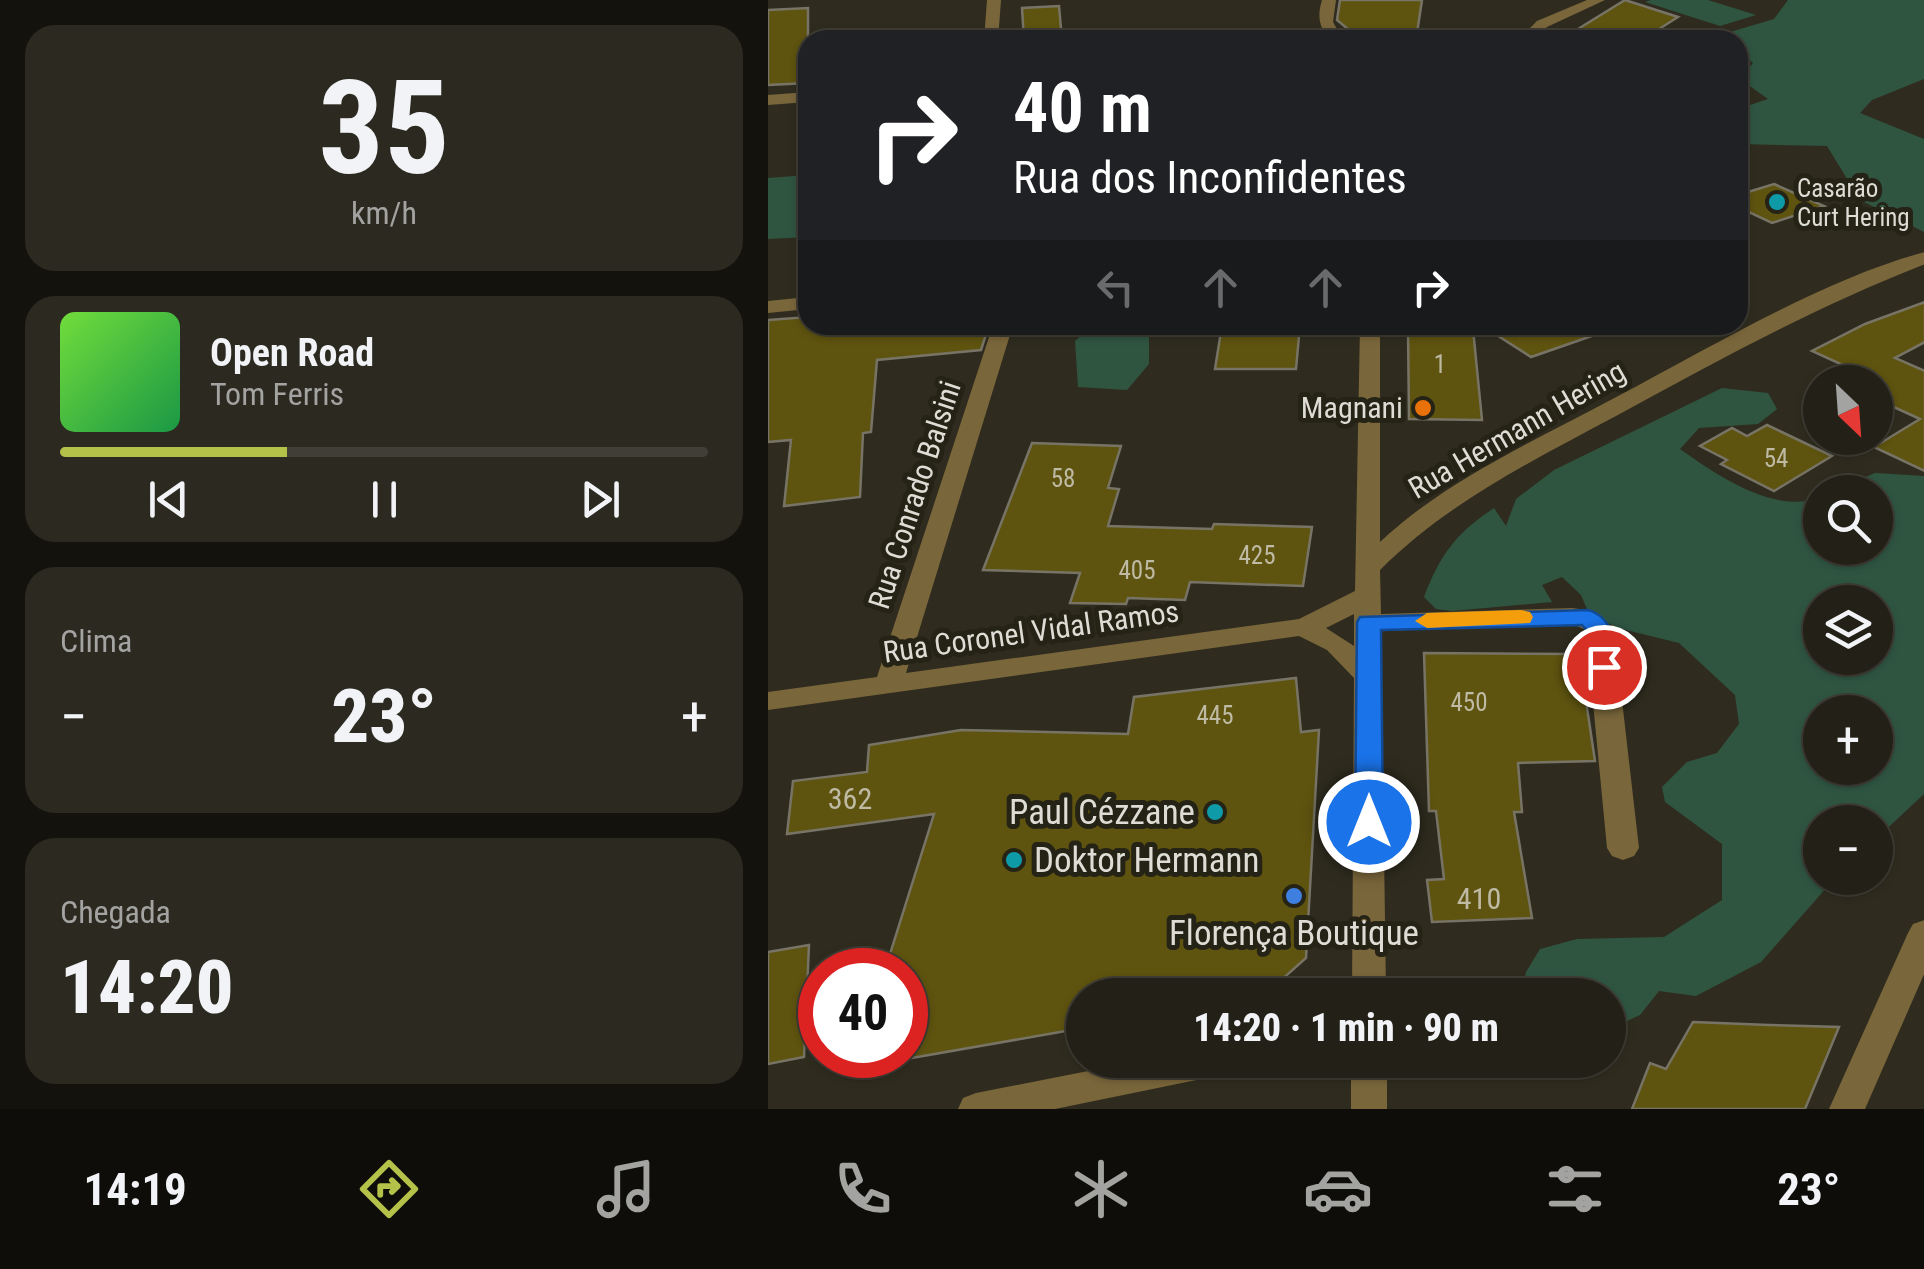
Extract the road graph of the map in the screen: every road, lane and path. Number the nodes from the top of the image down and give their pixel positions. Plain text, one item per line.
1 (994, 0) edge
2 (1329, 0) edge
3 (1598, 0) edge
4 (992, 30) edge
5 (1328, 30) edge
6 (1535, 30) edge
7 (798, 98) edge
8 (768, 100) edge
9 (1924, 257) edge
10 (798, 304) edge
11 (768, 307) edge
12 (1000, 335) edge
13 (1370, 335) edge
14 (1368, 595) junction
15 (1303, 627) junction
16 (1368, 676) junction
17 (889, 684) junction
18 (768, 701) edge
19 (1623, 848) dead end
20 (1924, 933) edge
21 (1369, 978) edge
22 (1132, 1078) edge
23 (1369, 1078) edge
24 (976, 1109) edge
25 (1370, 1109) edge
26 (1847, 1109) edge

1 - 4 street
2 - 5 street
3 - 6 street
7 - 8 street
9 - 14 street, Rua Hermann Hering
10 - 11 street
12 - 17 street, Rua Conrado Balsini
13 - 14 street
14 - 15 street, Rua Coronel Vidal Ramos
14 - 16 street
14 - 19 street
15 - 16 street
15 - 17 street, Rua Coronel Vidal Ramos
16 - 21 street
17 - 18 street, Rua Coronel Vidal Ramos
20 - 26 street
22 - 24 street
23 - 25 street

